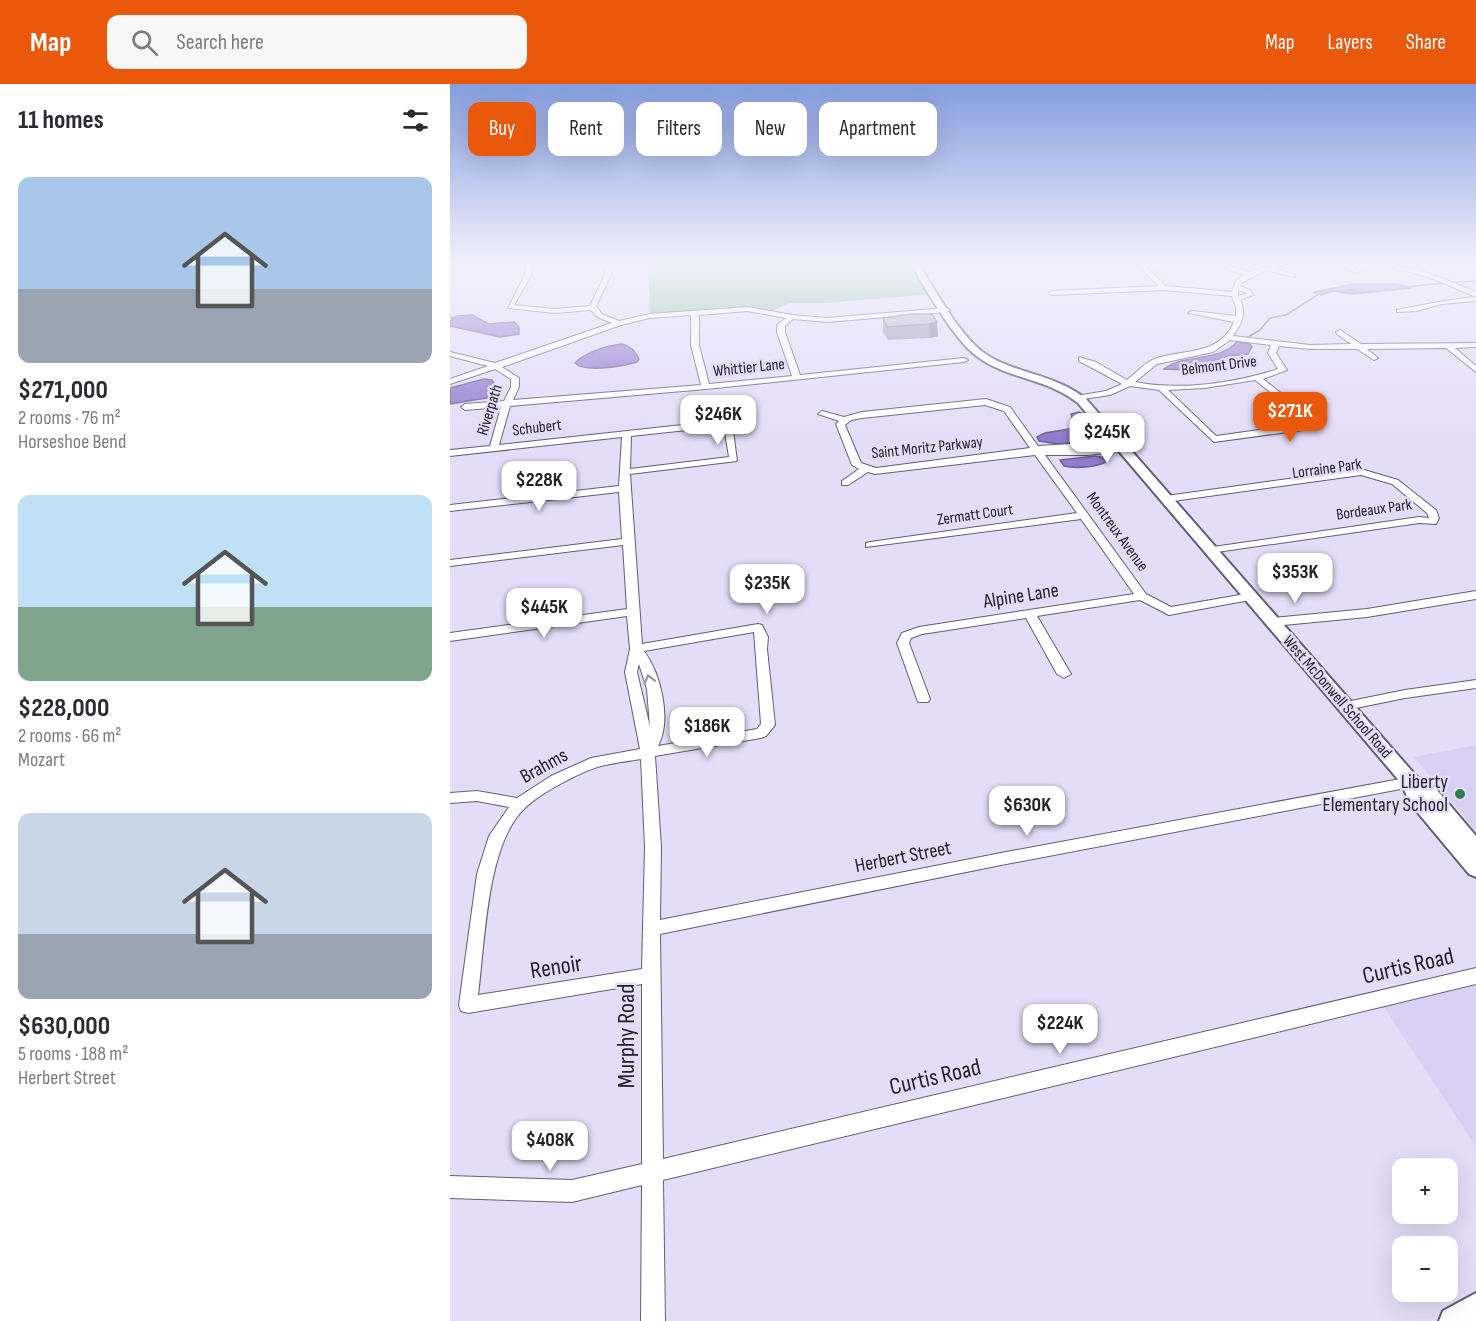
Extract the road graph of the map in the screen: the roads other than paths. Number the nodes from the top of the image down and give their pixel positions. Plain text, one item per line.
1 (1239, 320) edge
2 (612, 321) edge
3 (629, 321) edge
4 (695, 321) edge
5 (787, 321) edge
6 (954, 321) edge
7 (619, 323) junction
8 (1340, 332) dead end
9 (1228, 338) junction
10 (1275, 345) junction
11 (1448, 345) junction
12 (1476, 345) edge
13 (1358, 346) junction
14 (450, 354) edge
15 (1082, 358) dead end
16 (1374, 358) dead end
17 (964, 360) dead end
18 (494, 367) junction
19 (1476, 370) edge
20 (797, 378) junction
21 (1257, 378) junction
22 (450, 382) edge
23 (1129, 384) junction
24 (706, 387) junction
25 (1162, 388) junction
26 (1081, 400) junction
27 (509, 403) junction
28 (465, 407) dead end
29 (822, 414) dead end
30 (846, 420) junction
31 (627, 433) junction
32 (1120, 446) junction
33 (494, 448) junction
34 (1035, 451) junction
35 (450, 453) edge
36 (865, 469) junction
37 (625, 472) junction
38 (845, 483) dead end
39 (624, 488) junction
40 (1169, 502) junction
41 (450, 508) edge
42 (1084, 515) junction
43 (1432, 522) joint
44 (630, 541) junction
45 (870, 546) dead end
46 (1213, 554) junction
47 (450, 563) edge
48 (1476, 595) edge
49 (1143, 596) junction
50 (1251, 597) junction
51 (635, 611) junction
52 (1030, 614) junction
53 (1276, 626) junction
54 (450, 637) edge
55 (636, 649) junction
56 (1064, 674) dead end
57 (1476, 684) edge
58 (923, 699) dead end
59 (1346, 706) junction
60 (648, 752) junction
61 (1411, 782) junction
62 (450, 798) edge
63 (519, 804) junction
64 (1476, 849) edge
65 (1476, 869) edge
66 (651, 929) junction
67 (651, 975) junction
68 (1476, 976) edge
69 (468, 1005) joint
70 (652, 1170) junction
71 (450, 1186) edge
72 (1476, 1306) edge
73 (653, 1321) edge
74 (1453, 1321) edge

1 - 9 street
2 - 7 street
3 - 7 street
4 - 24 street
5 - 20 street
6 - 26 main road, West McDonwell School Road
7 - 18 street
8 - 13 street
9 - 10 street
9 - 23 street
10 - 13 street
10 - 21 street, Belmont Drive
11 - 12 street
11 - 13 street
11 - 19 street
13 - 16 street
14 - 18 street, Riverpath
15 - 23 street
17 - 20 street, Whittier Lane
18 - 22 street
18 - 27 street, Riverpath
20 - 24 street, Whittier Lane
21 - 25 street, Belmont Drive
21 - 25 street
23 - 25 street, Belmont Drive
23 - 26 street
24 - 27 street, Whittier Lane
26 - 32 main road, West McDonwell School Road
27 - 28 street, Whittier Lane
27 - 33 street, Riverpath
29 - 30 street
30 - 34 street, Montreux Avenue
30 - 36 street, Saint Moritz Parkway
31 - 33 street, Schubert
31 - 37 street, Murphy Road
31 - 37 street, Schubert
32 - 34 street, Saint Moritz Parkway
32 - 40 main road, West McDonwell School Road
33 - 35 street, Schubert
34 - 36 street, Saint Moritz Parkway
34 - 42 street, Montreux Avenue
36 - 38 street
37 - 39 street, Murphy Road
39 - 41 street
39 - 44 street, Murphy Road
40 - 43 street, Lorraine Park
40 - 46 main road, West McDonwell School Road
42 - 45 street, Zermatt Court
42 - 49 street, Montreux Avenue
43 - 46 street, Bordeaux Park
44 - 47 street
44 - 51 street, Murphy Road
46 - 50 main road, West McDonwell School Road
48 - 53 street
49 - 50 street, Montreux Avenue
49 - 52 street, Alpine Lane
50 - 53 main road, West McDonwell School Road
51 - 54 street
51 - 55 street, Murphy Road
52 - 56 street
52 - 58 street, Alpine Lane
53 - 59 main road, West McDonwell School Road
55 - 60 street, Murphy Road
55 - 60 street, Brahms
57 - 59 street
59 - 61 main road, West McDonwell School Road
60 - 63 street, Brahms
60 - 66 street, Murphy Road
61 - 64 main road, West McDonwell School Road
61 - 65 main road, West McDonwell School Road
61 - 66 street, Herbert Street
62 - 63 street
63 - 69 street, Brahms
66 - 67 street, Murphy Road
67 - 69 street, Renoir
67 - 70 street, Murphy Road
68 - 70 street, Curtis Road
70 - 71 street, Curtis Road
70 - 73 street, Murphy Road
72 - 74 main road

